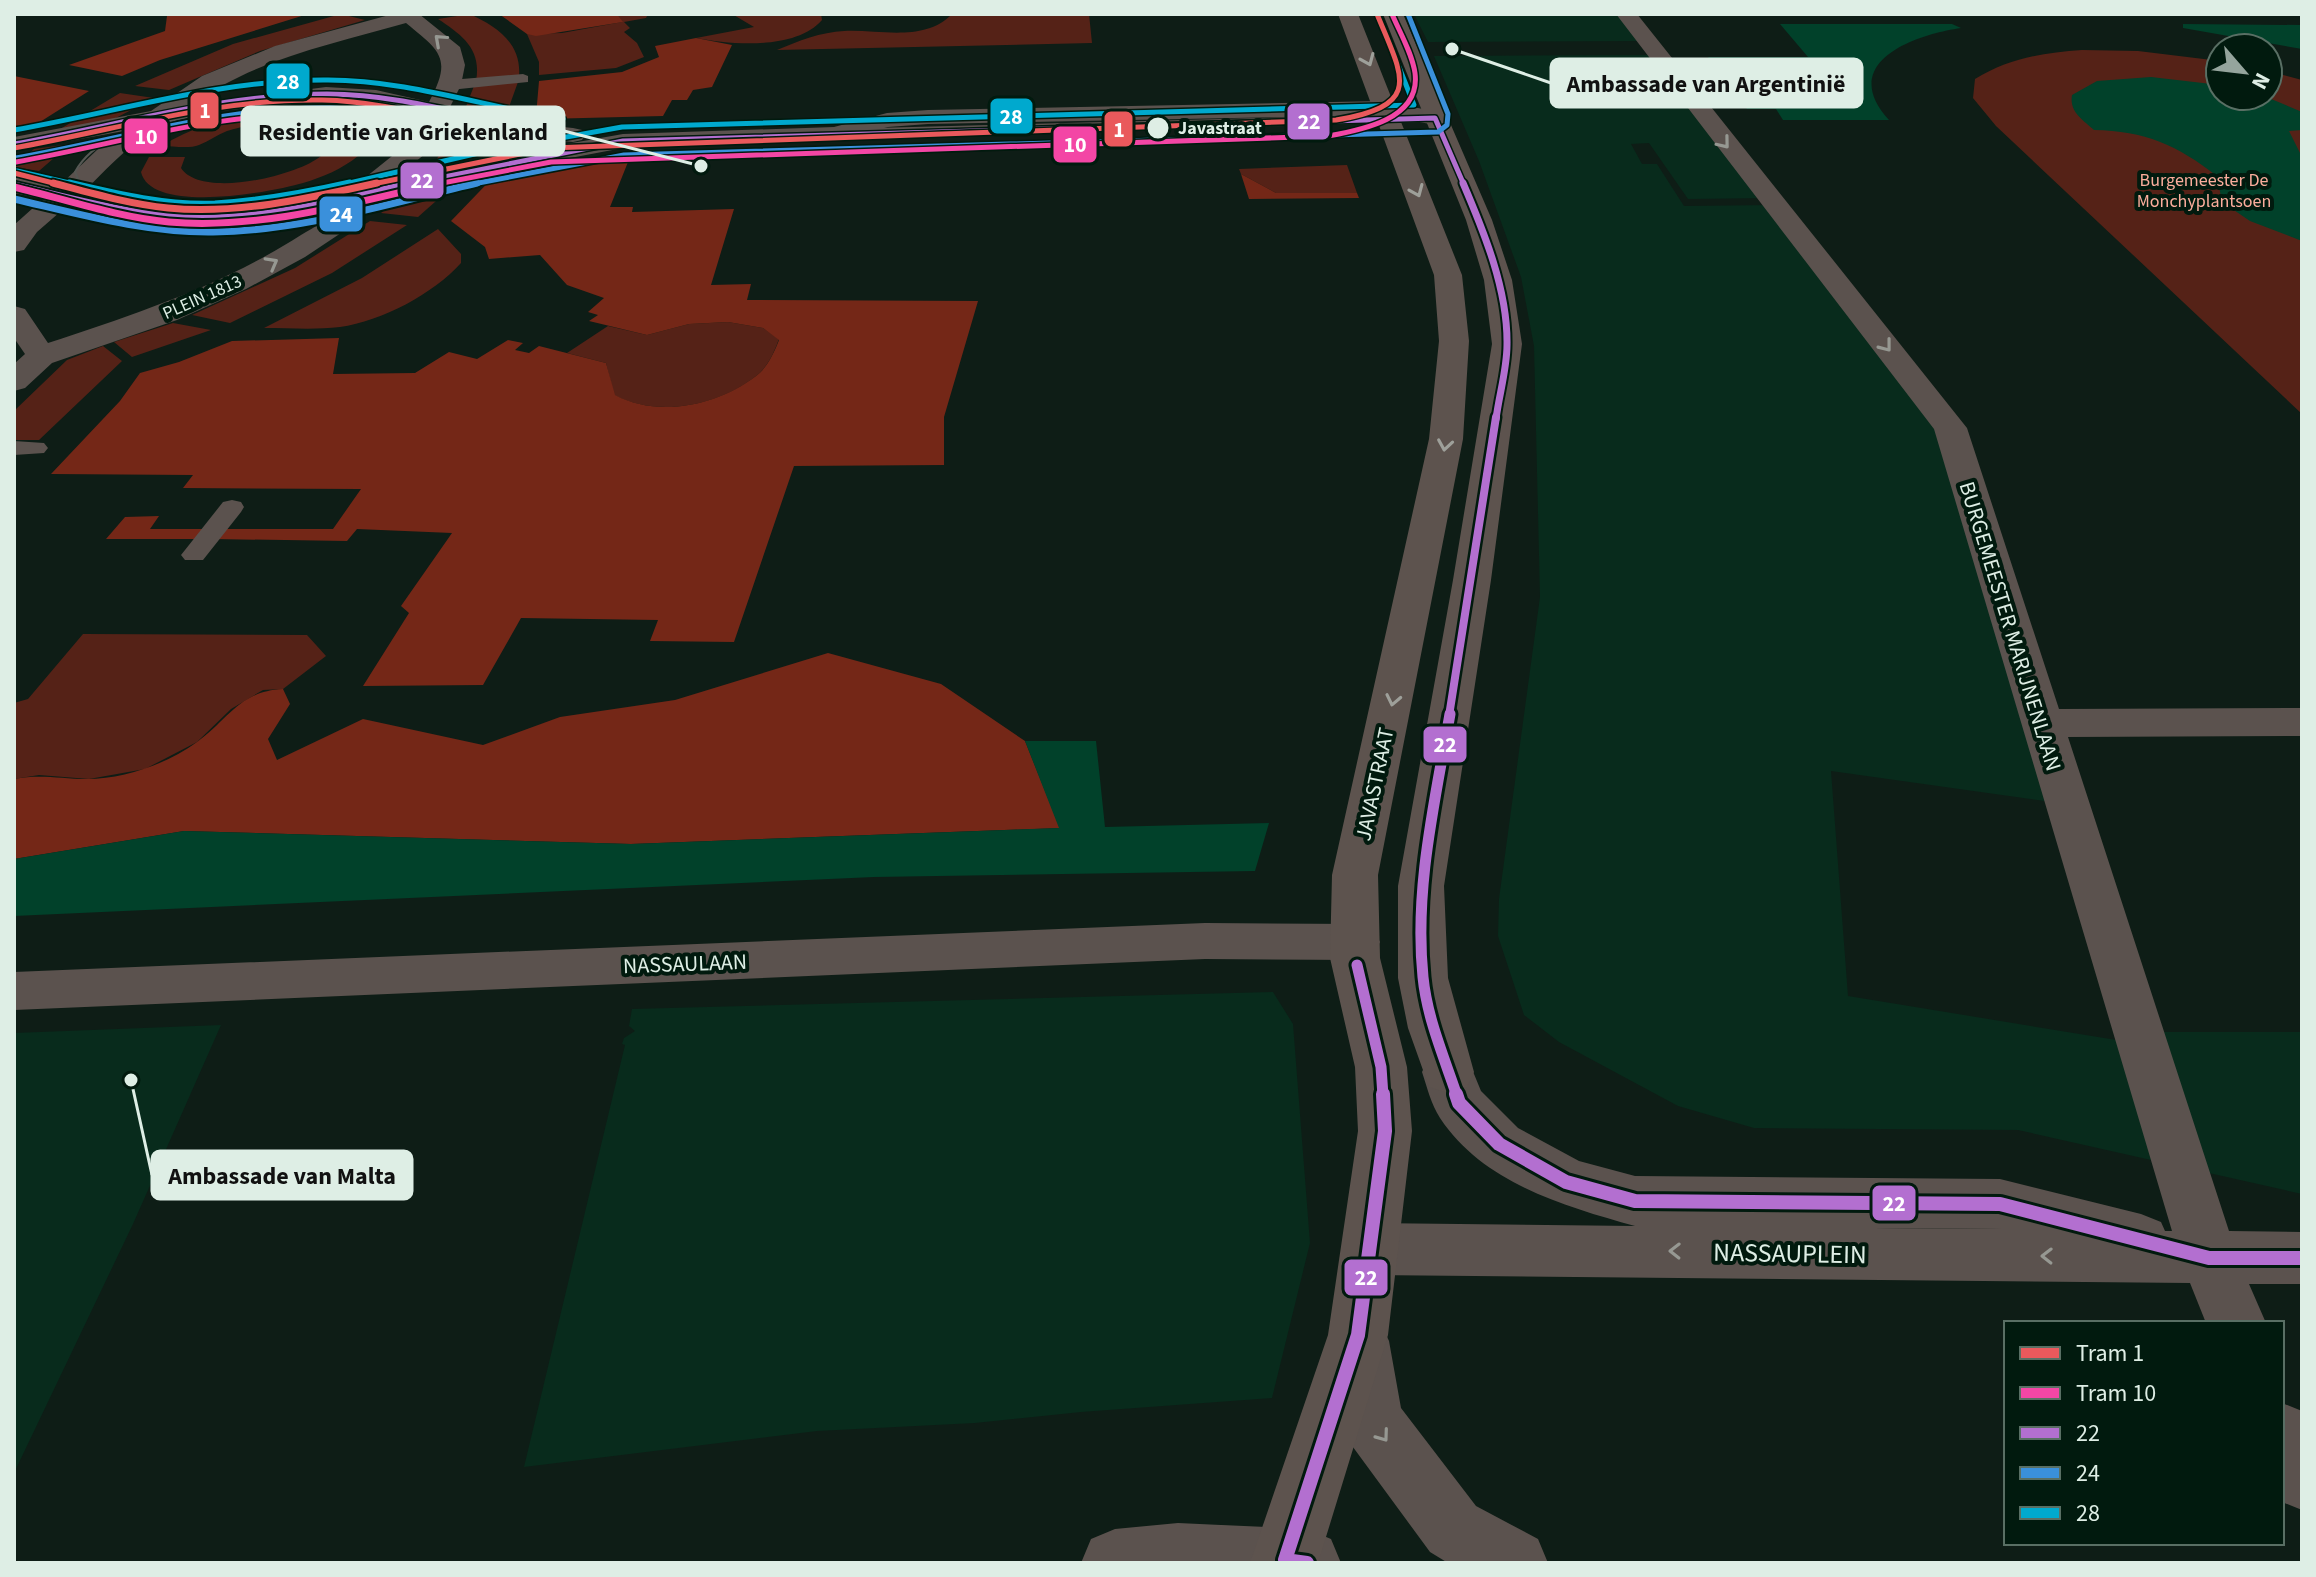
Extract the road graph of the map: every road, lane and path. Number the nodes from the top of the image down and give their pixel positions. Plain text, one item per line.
1 (1348, 14) edge
2 (1393, 14) edge
3 (1626, 14) edge
4 (410, 15) edge
5 (523, 79) dead end
6 (450, 85) junction
7 (439, 110) junction
8 (157, 118) junction
9 (1435, 118) junction
10 (1388, 120) junction
11 (623, 141) junction
12 (24, 143) edge
13 (14, 185) edge
14 (360, 195) junction
15 (62, 198) junction
16 (14, 244) edge
17 (24, 338) edge
18 (14, 381) edge
19 (232, 507) dead end
20 (194, 555) dead end
21 (2302, 722) edge
22 (2042, 723) junction
23 (1356, 942) junction
24 (14, 991) edge
25 (1370, 1249) junction
26 (2209, 1258) junction
27 (2302, 1258) edge
28 (2235, 1321) edge
29 (1358, 1335) junction
30 (2284, 1438) edge
31 (2302, 1478) edge
32 (1292, 1562) edge
33 (1115, 1563) edge
34 (1514, 1563) edge

1 -> 10 street, JAVASTRAAT
2 - 9 street
3 -> 22 street, BURGEMEESTER MARIJNENLAAN
6 -> 4 street, PLEIN 1813
4 - 8 street, PLEIN 1813
5 - 6 lane
6 - 7 street, PLEIN 1813
7 - 8 street, PLEIN 1813
7 - 11 street, PLEIN 1813
7 - 14 street, PLEIN 1813
8 - 12 street, PLEIN 1813
8 - 15 street, PLEIN 1813
9 - 10 street
9 - 26 street, NASSAUPLEIN
10 - 11 street
10 -> 23 street, JAVASTRAAT
11 - 14 street, PLEIN 1813
13 - 15 street, PLEIN 1813
14 - 15 street, PLEIN 1813
17 -> 14 street, PLEIN 1813
15 - 16 street, PLEIN 1813
17 - 18 street
19 - 20 lane
21 - 22 street
22 - 26 street, BURGEMEESTER MARIJNENLAAN
23 - 24 street, NASSAULAAN
23 - 25 street, JAVASTRAAT
26 -> 25 street, NASSAUPLEIN
25 - 29 street, JAVASTRAAT
26 - 27 street, NASSAUPLEIN
26 - 28 street, BURGEMEESTER MARIJNENLAAN
29 - 32 street, JAVASTRAAT
29 -> 34 street
30 - 31 street
32 - 33 street

